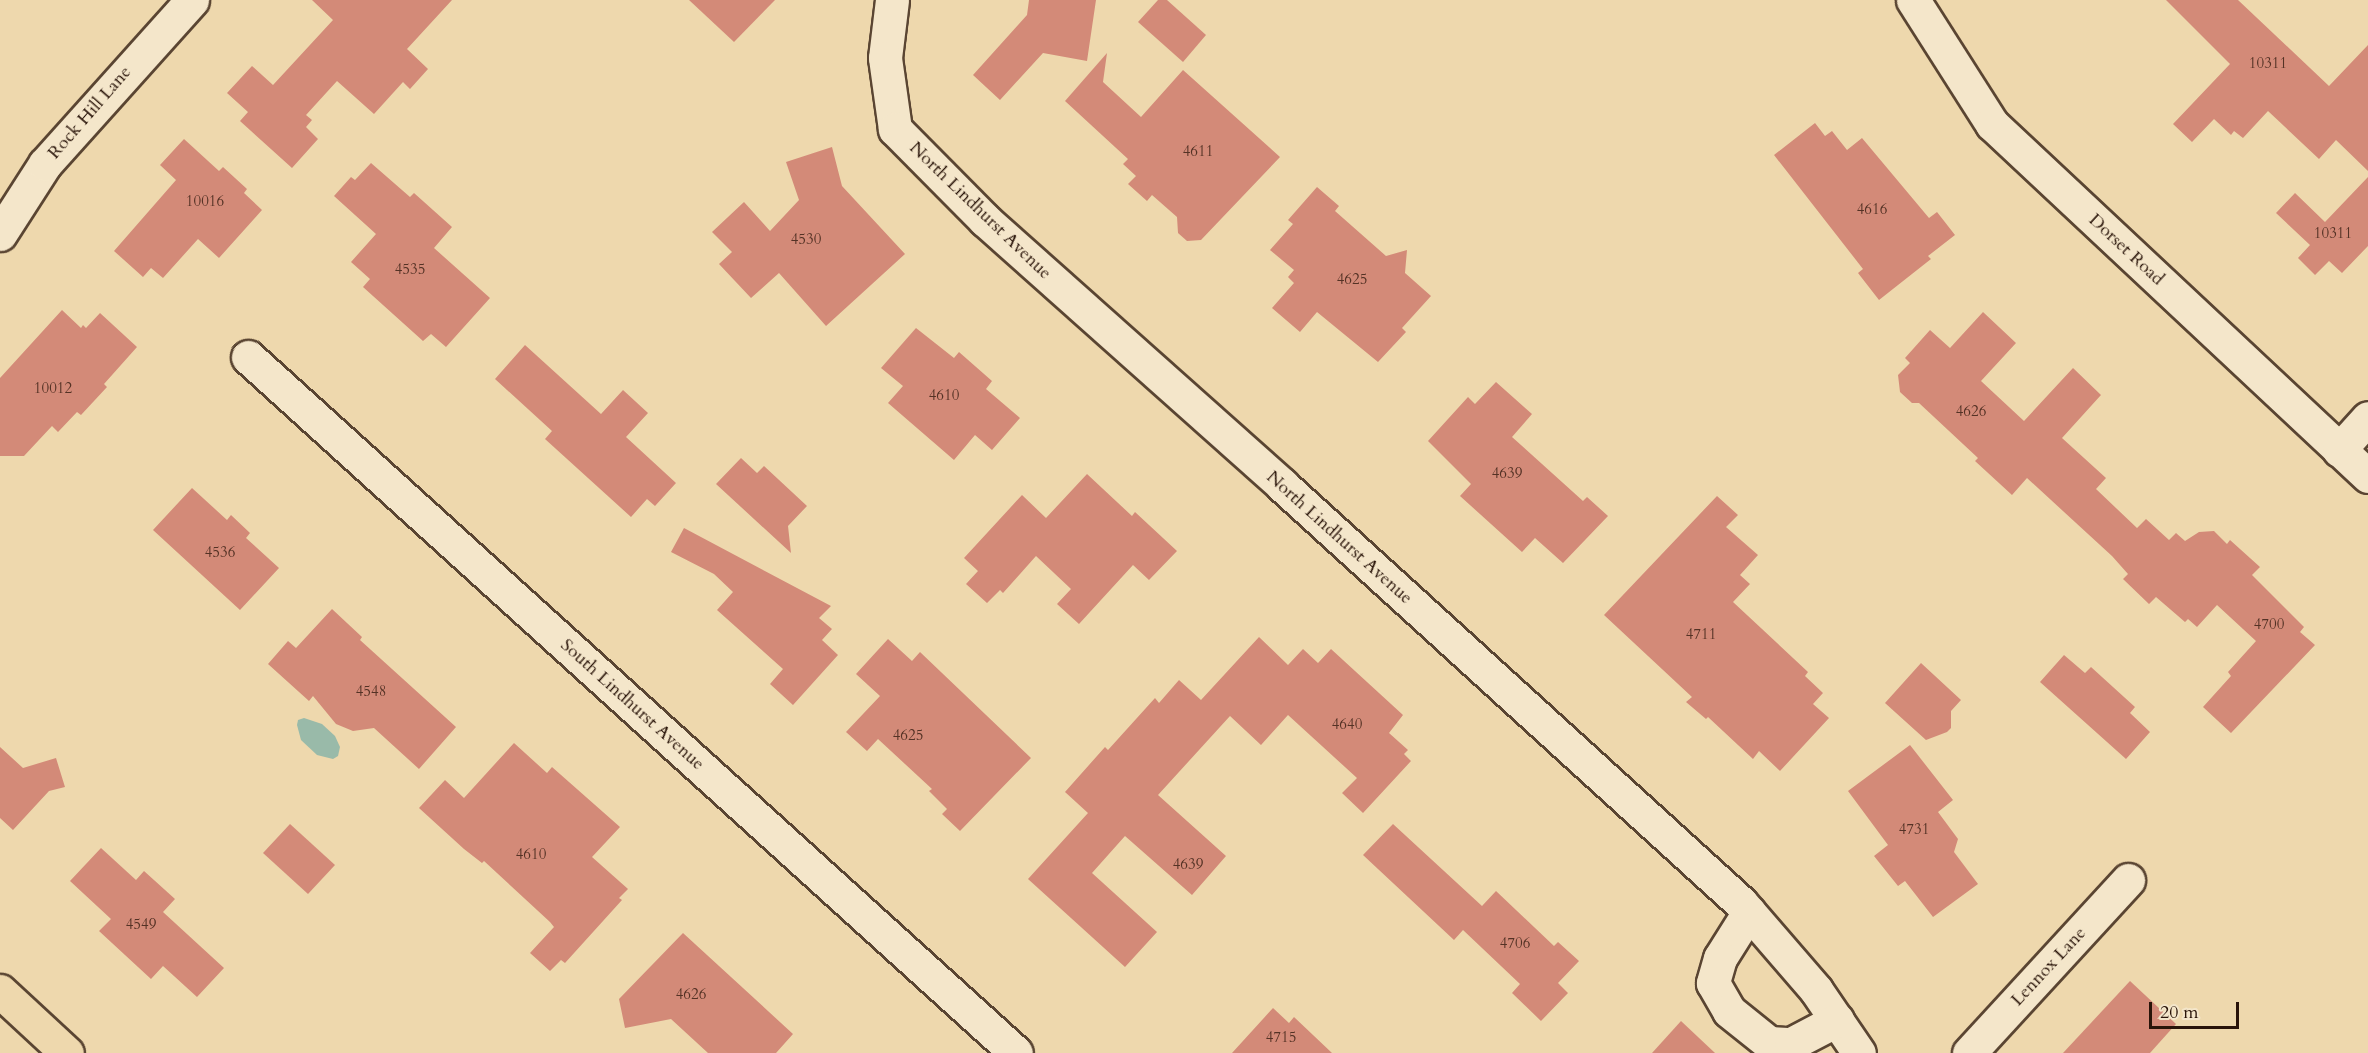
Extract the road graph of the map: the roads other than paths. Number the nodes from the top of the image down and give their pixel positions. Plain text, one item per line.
1 (192, 0) edge
2 (892, 0) edge
3 (1913, 0) edge
4 (0, 234) edge
5 (248, 357) dead end
6 (2368, 418) edge
7 (2339, 450) junction
8 (2368, 476) edge
9 (2128, 880) dead end
10 (1749, 912) junction
11 (0, 992) edge
12 (1837, 1020) junction
13 (67, 1053) edge
14 (1016, 1053) edge
15 (1859, 1053) edge
16 (1969, 1053) edge

1 - 4 street, Rock Hill Lane
2 - 10 street, North Lindhurst Avenue
3 - 7 street, Dorset Road
5 - 14 street, South Lindhurst Avenue
6 - 7 street
7 - 8 street, Dorset Road
9 - 16 street, Lennox Lane
10 - 12 street, North Lindhurst Avenue
10 - 12 street
11 - 13 main road
12 - 15 street, North Lindhurst Avenue

